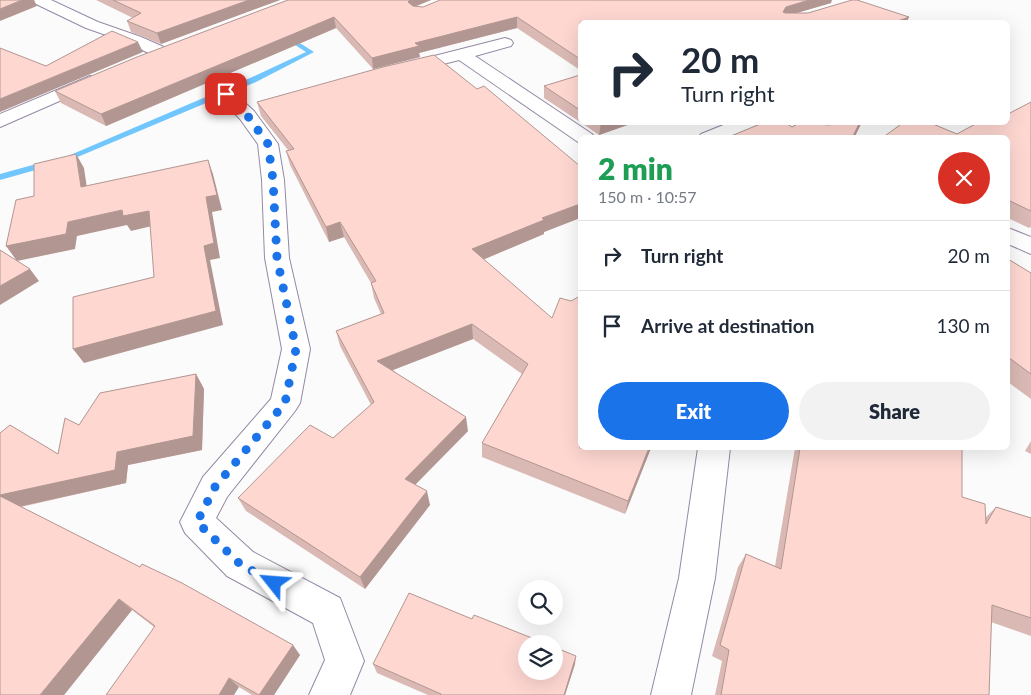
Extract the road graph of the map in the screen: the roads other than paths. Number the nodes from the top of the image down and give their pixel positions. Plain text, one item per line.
1 (40, 0) edge
2 (505, 43) dead end
3 (178, 45) edge
4 (160, 52) junction
5 (463, 55) junction
6 (135, 62) edge
7 (386, 73) edge
8 (108, 74) edge
9 (226, 94) dead end
10 (0, 121) edge
11 (742, 125) edge
12 (789, 125) edge
13 (581, 135) edge
14 (716, 135) edge
15 (808, 135) edge
16 (1010, 236) edge
17 (1031, 246) edge
18 (714, 450) edge
19 (329, 695) edge
20 (671, 695) edge

1 - 4 street
2 - 5 street
3 - 4 street
4 - 6 street
5 - 7 street
5 - 13 street
8 - 10 street
9 - 19 street
11 - 14 street
12 - 15 street
16 - 17 street
18 - 20 street

